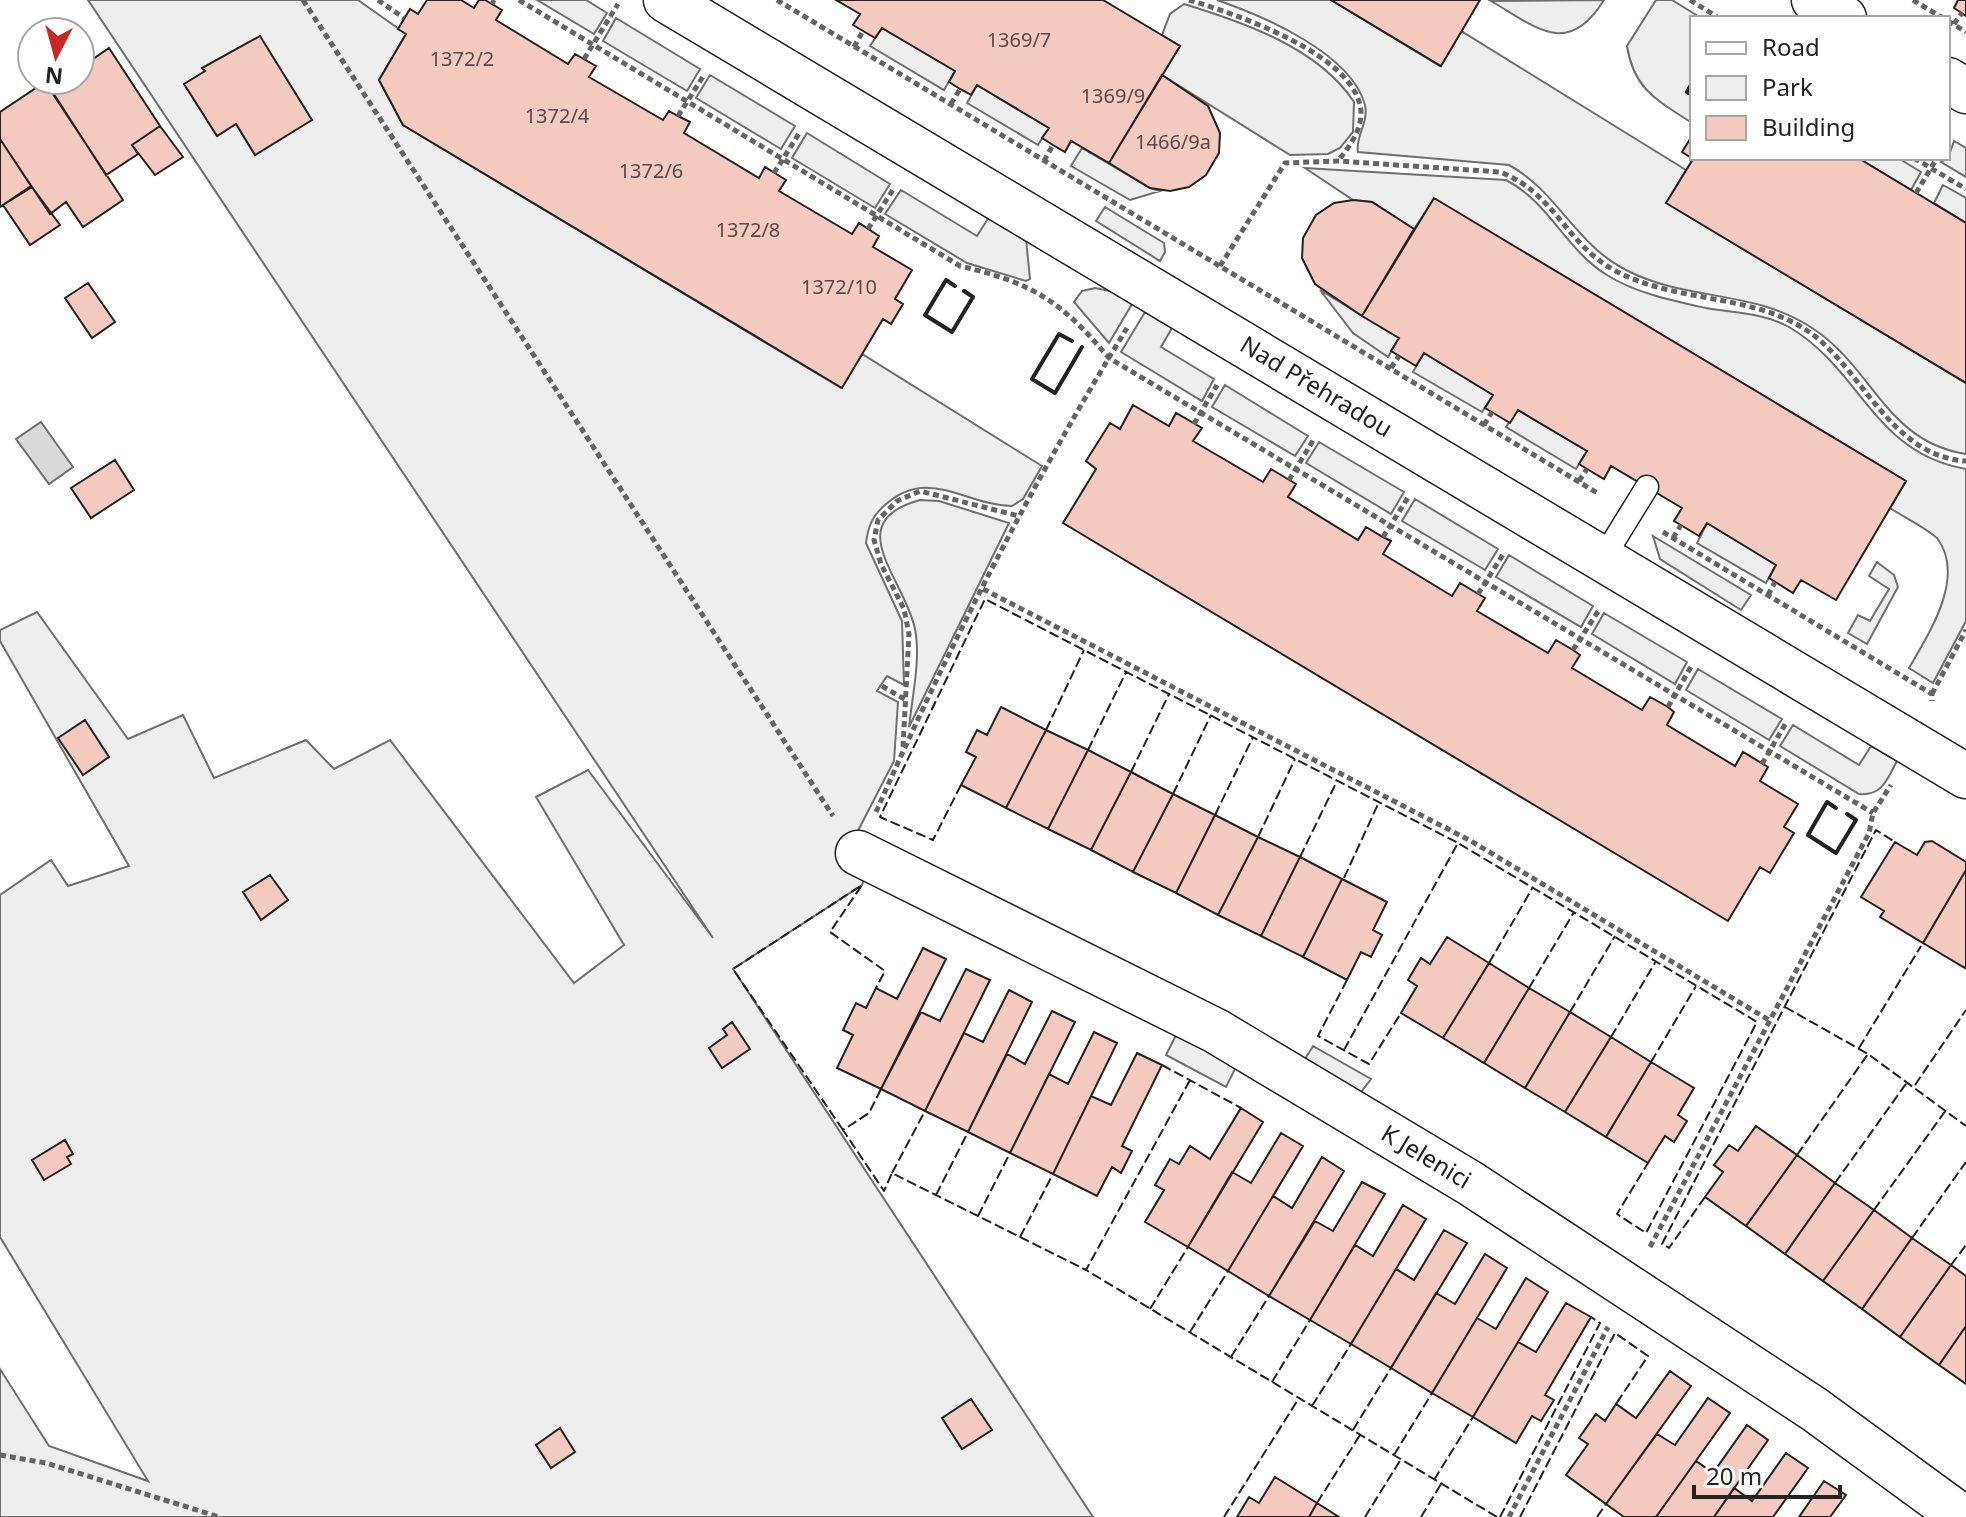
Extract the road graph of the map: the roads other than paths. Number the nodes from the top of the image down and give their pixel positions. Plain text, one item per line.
1 (666, 0) edge
2 (1814, 0) edge
3 (1841, 16) edge
4 (1647, 487) dead end
5 (1602, 560) junction
6 (1966, 776) edge
7 (858, 853) road end
8 (1962, 1517) edge

1 - 5 street, Nad Přehradou
2 - 3 street
4 - 5 lane
5 - 6 street, Nad Přehradou
7 - 8 street, K Jelenici

